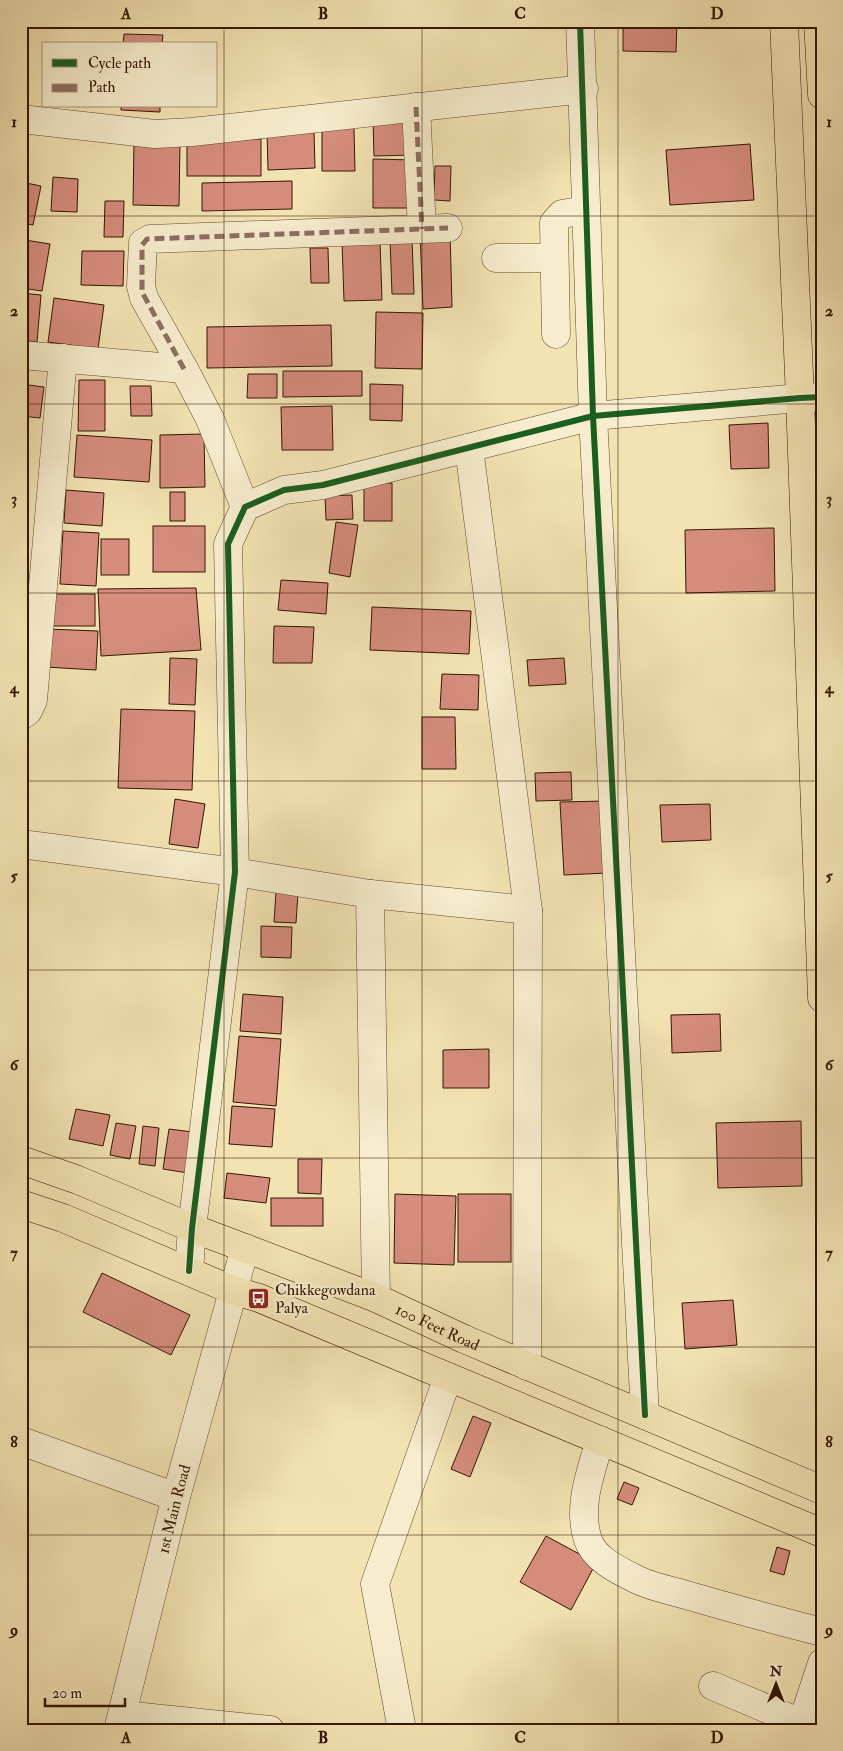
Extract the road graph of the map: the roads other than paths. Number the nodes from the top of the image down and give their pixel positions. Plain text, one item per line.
1 (580, 21) edge
2 (784, 21) edge
3 (818, 21) edge
4 (821, 50) edge
5 (584, 89) junction
6 (822, 95) edge
7 (416, 107) junction
8 (21, 119) edge
9 (586, 210) junction
10 (448, 228) dead end
11 (422, 229) junction
12 (496, 258) dead end
13 (554, 258) junction
14 (556, 334) dead end
15 (21, 355) edge
16 (63, 358) junction
17 (184, 369) junction
18 (811, 398) edge
19 (593, 416) junction
20 (469, 448) junction
21 (245, 507) junction
22 (21, 716) edge
23 (21, 844) edge
24 (235, 872) junction
25 (370, 894) junction
26 (528, 910) junction
27 (821, 948) edge
28 (822, 998) edge
29 (21, 1160) edge
30 (21, 1204) edge
31 (192, 1228) junction
32 (245, 1248) junction
33 (190, 1271) junction
34 (232, 1290) junction
35 (376, 1298) junction
36 (527, 1366) junction
37 (448, 1377) junction
38 (645, 1415) junction
39 (600, 1440) junction
40 (21, 1441) edge
41 (822, 1490) edge
42 (176, 1497) junction
43 (822, 1533) edge
44 (822, 1632) edge
45 (822, 1663) edge
46 (714, 1686) dead end
47 (120, 1723) edge
48 (801, 1727) edge
49 (270, 1730) edge
50 (402, 1730) edge

1 - 5 street
2 - 18 main road
3 - 4 main road
4 - 6 main road
5 - 7 street
5 - 9 street
7 - 8 street
7 - 11 street
9 - 13 street
9 - 19 street
10 - 11 street
11 - 17 street
12 - 13 street
13 - 14 street
15 - 16 street
16 - 17 street
16 - 22 street
17 - 21 street
18 - 19 street
18 - 27 main road
19 - 20 street
19 - 38 street
20 - 21 street
20 - 26 street
21 - 24 street
23 - 24 street
24 - 25 street
24 - 31 street
25 - 26 street
25 - 35 street
26 - 36 street
27 - 28 main road
29 - 31 main road, 100 Feet Road
30 - 33 main road
31 - 32 main road, 100 Feet Road
31 - 33 street
32 - 34 street, 1st Main Road
32 - 35 main road, 100 Feet Road
33 - 34 main road
34 - 37 main road
34 - 42 street, 1st Main Road
35 - 36 main road, 100 Feet Road
36 - 38 main road, 100 Feet Road
37 - 39 main road
37 - 50 street
38 - 41 main road, 100 Feet Road
39 - 43 main road
39 - 44 street
40 - 42 street
42 - 47 street, 1st Main Road
45 - 48 street
46 - 48 street
47 - 49 street

